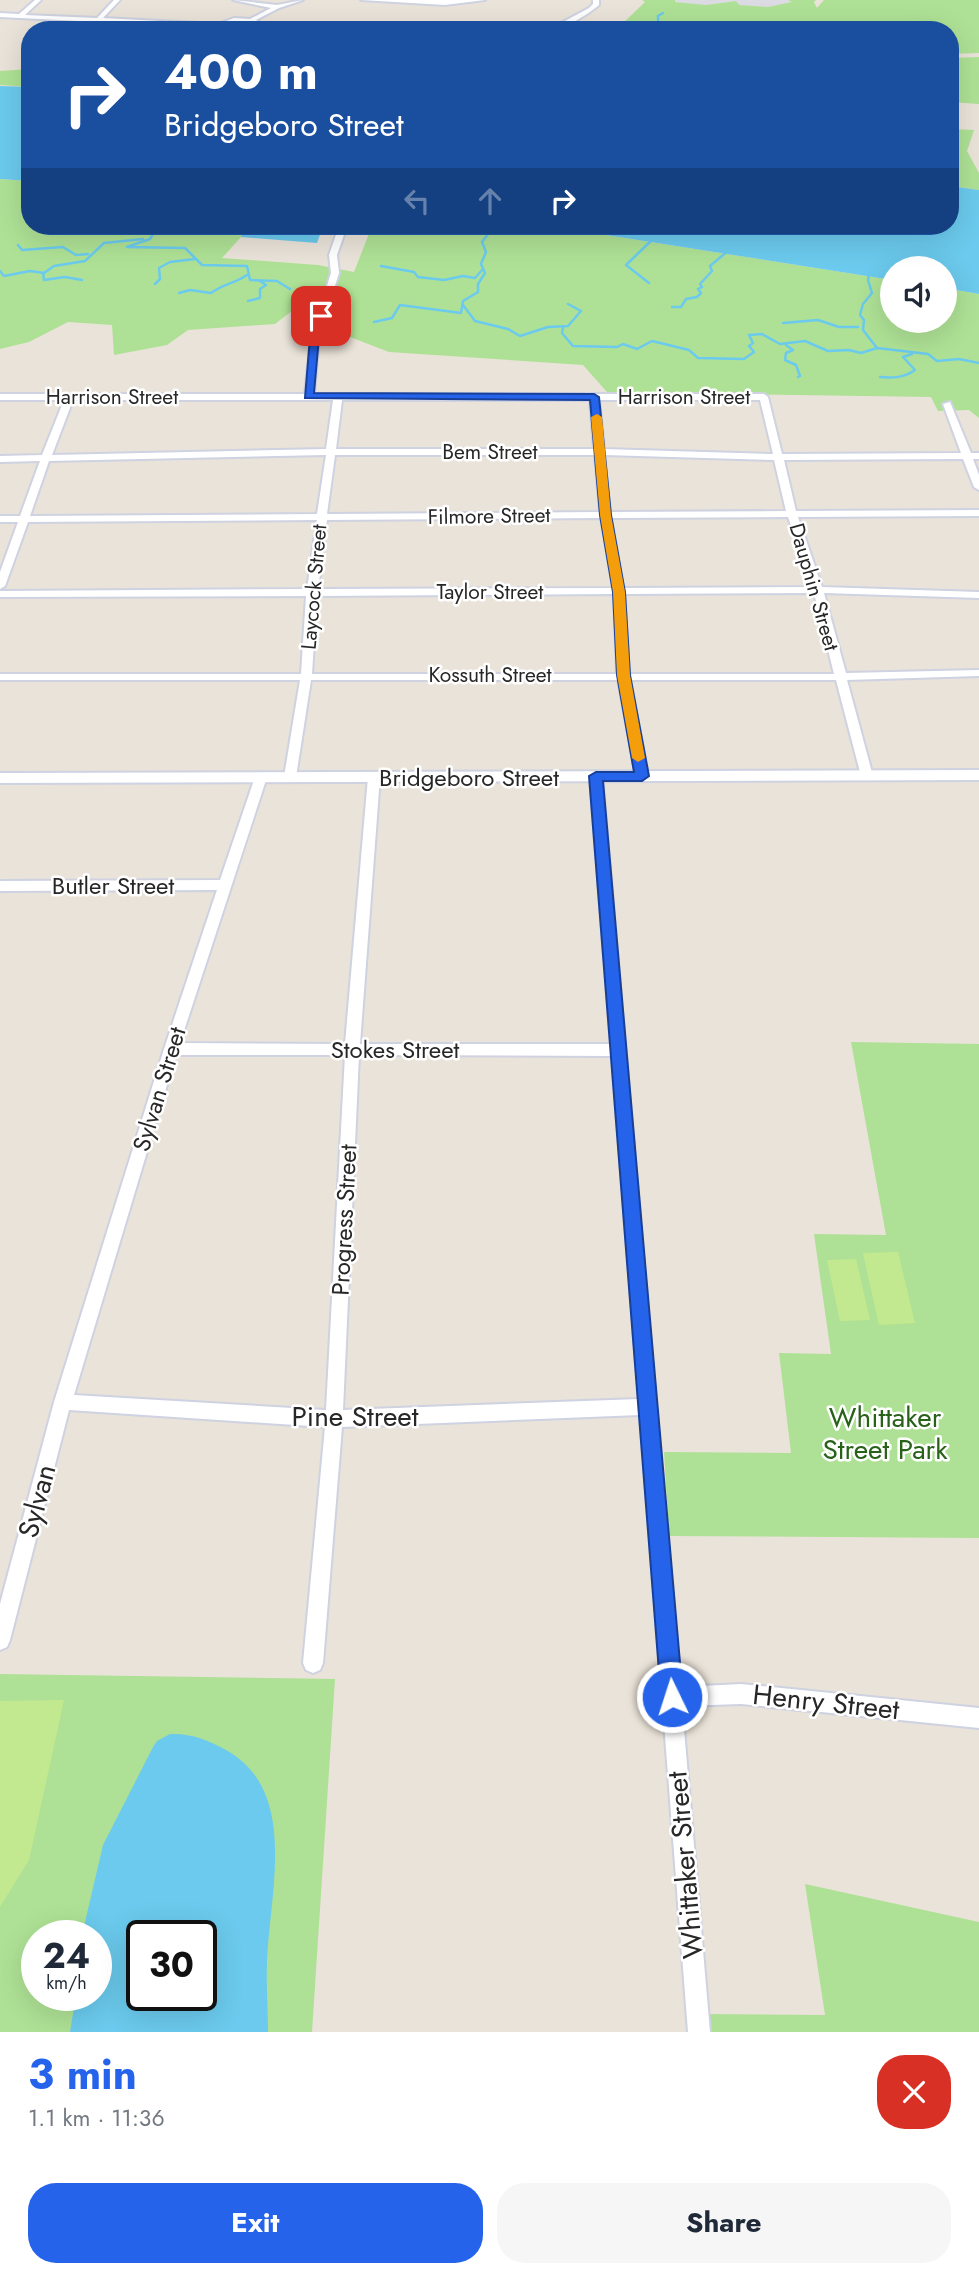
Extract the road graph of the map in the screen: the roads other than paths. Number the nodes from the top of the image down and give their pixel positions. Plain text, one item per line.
1 (38, 0) edge
2 (117, 0) edge
3 (236, 0) edge
4 (286, 0) edge
5 (300, 0) edge
6 (364, 0) edge
7 (482, 0) edge
8 (596, 0) edge
9 (273, 6) junction
10 (0, 15) edge
11 (20, 16) junction
12 (98, 20) junction
13 (242, 20) junction
14 (252, 20) joint
15 (113, 21) edge
16 (239, 21) edge
17 (568, 21) edge
18 (340, 235) edge
19 (309, 396) junction
20 (338, 396) junction
21 (0, 397) edge
22 (69, 397) junction
23 (594, 397) junction
24 (764, 397) joint
25 (947, 404) dead end
26 (330, 452) junction
27 (600, 452) junction
28 (965, 456) junction
29 (979, 456) edge
30 (778, 457) junction
31 (43, 458) junction
32 (0, 459) edge
33 (979, 487) edge
34 (979, 513) edge
35 (792, 514) junction
36 (606, 515) junction
37 (0, 519) edge
38 (25, 519) junction
39 (320, 519) junction
40 (0, 586) edge
41 (818, 590) junction
42 (312, 592) junction
43 (619, 592) junction
44 (0, 594) edge
45 (979, 595) edge
46 (979, 673) edge
47 (623, 675) junction
48 (306, 676) junction
49 (0, 677) edge
50 (839, 677) junction
51 (979, 775) edge
52 (596, 776) junction
53 (642, 776) junction
54 (867, 776) junction
55 (261, 777) junction
56 (290, 777) junction
57 (0, 778) edge
58 (374, 778) junction
59 (225, 885) junction
60 (0, 886) edge
61 (171, 1049) junction
62 (352, 1049) junction
63 (618, 1050) junction
64 (63, 1402) junction
65 (648, 1407) junction
66 (334, 1419) junction
67 (1, 1633) edge
68 (313, 1663) dead end
69 (672, 1697) junction
70 (979, 1718) edge
71 (699, 2032) edge

1 - 11 street
2 - 12 street
3 - 9 street
4 - 9 street
5 - 9 street
6 - 7 street
8 - 17 street
9 - 13 street
9 - 14 street
10 - 11 street
11 - 12 street
12 - 15 street
13 - 14 street
13 - 16 street
18 - 19 street
19 - 20 street, Harrison Street
19 - 22 street, Harrison Street
20 - 23 street, Harrison Street
20 - 26 street, Laycock Street
21 - 22 street, Harrison Street
22 - 31 street
23 - 24 street, Harrison Street
23 - 27 street
24 - 30 street, Dauphin Street
25 - 28 street
26 - 27 street, Bem Street
26 - 31 street, Bem Street
26 - 39 street, Laycock Street
27 - 30 street, Bem Street
27 - 36 street
28 - 29 street, Bem Street
28 - 30 street, Bem Street
28 - 33 street
30 - 35 street, Dauphin Street
31 - 32 street, Bem Street
31 - 38 street
34 - 35 street, Filmore Street
35 - 36 street, Filmore Street
35 - 41 street, Dauphin Street
36 - 39 street, Filmore Street
36 - 43 street
37 - 38 street, Filmore Street
38 - 39 street, Filmore Street
38 - 40 street
39 - 42 street, Laycock Street
41 - 43 street, Taylor Street
41 - 45 street, Taylor Street
41 - 50 street, Dauphin Street
42 - 43 street, Taylor Street
42 - 44 street, Taylor Street
42 - 48 street, Laycock Street
43 - 47 street
46 - 50 street, Kossuth Street
47 - 48 street, Kossuth Street
47 - 50 street, Kossuth Street
47 - 53 street
48 - 49 street, Kossuth Street
48 - 56 street, Laycock Street
50 - 54 street, Dauphin Street
51 - 54 main road, Bridgeboro Street
52 - 53 main road, Bridgeboro Street
52 - 58 main road, Bridgeboro Street
52 - 63 street, Whittaker Street
53 - 54 main road, Bridgeboro Street
55 - 56 main road, Bridgeboro Street
55 - 57 main road, Bridgeboro Street
55 - 59 street, Sylvan Street
56 - 58 main road, Bridgeboro Street
58 - 62 street, Progress Street
59 - 60 street, Butler Street
59 - 61 street, Sylvan Street
61 - 62 street, Stokes Street
61 - 64 street, Sylvan Street
62 - 63 street, Stokes Street
62 - 66 street, Progress Street
63 - 65 street, Whittaker Street
64 - 66 street, Pine Street
64 - 67 street, Sylvan
65 - 66 street, Pine Street
65 - 69 street, Whittaker Street
66 - 68 street, Progress Street
69 - 70 street, Henry Street
69 - 71 street, Whittaker Street

